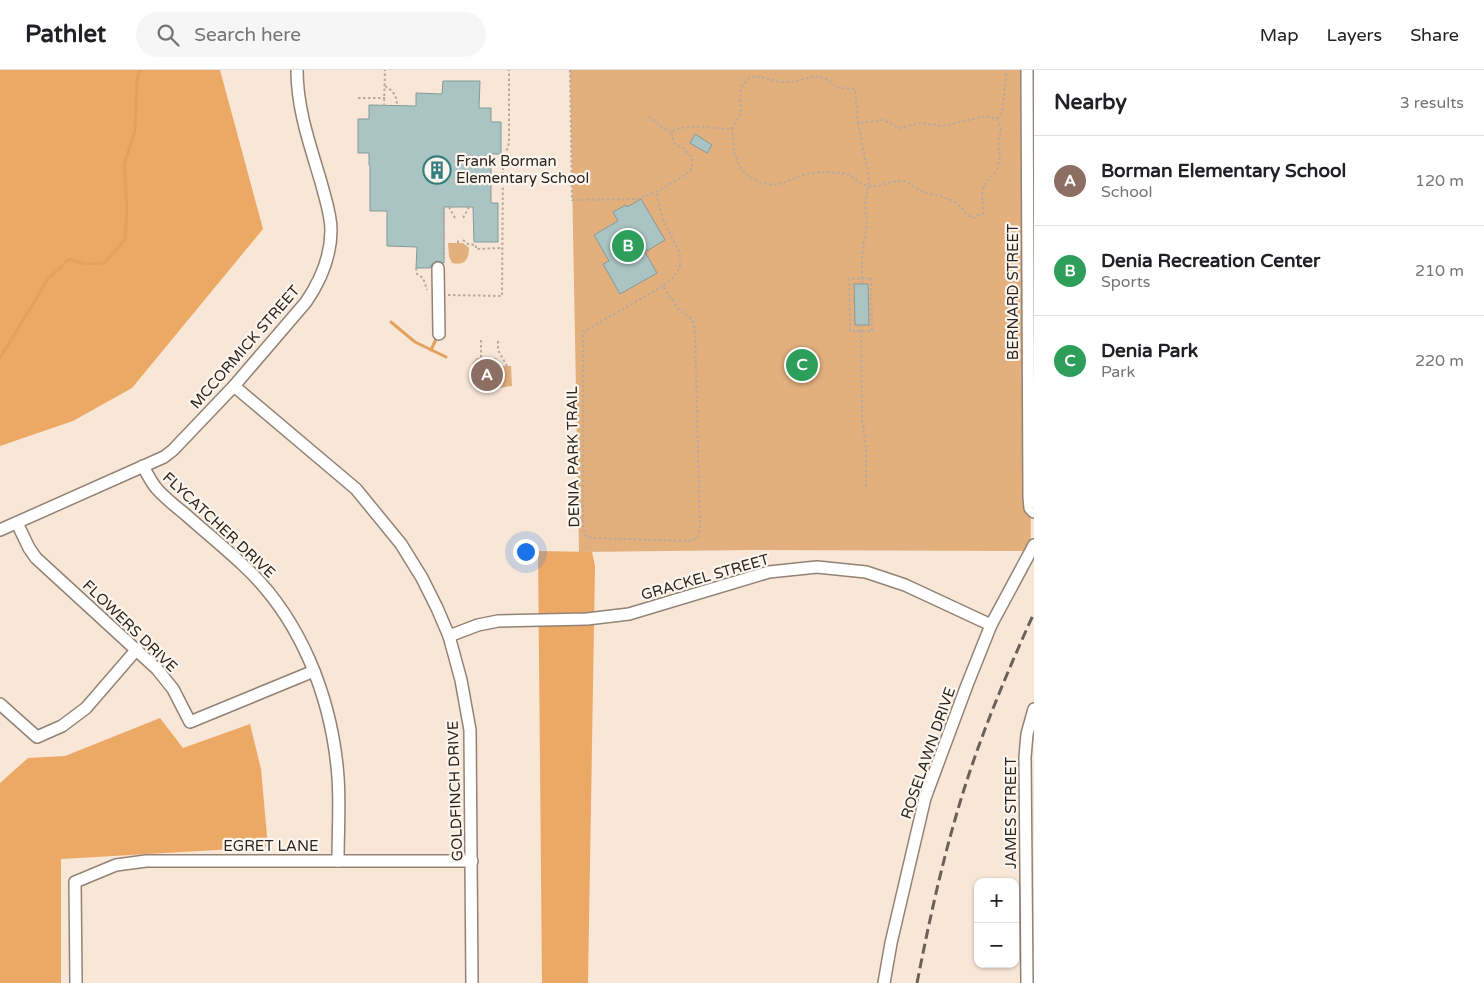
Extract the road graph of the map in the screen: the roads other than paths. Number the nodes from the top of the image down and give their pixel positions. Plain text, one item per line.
1 (297, 70) edge
2 (1027, 70) edge
3 (1030, 102) edge
4 (1031, 171) edge
5 (441, 266) road end
6 (439, 334) dead end
7 (234, 386) junction
8 (143, 466) junction
9 (1034, 512) edge
10 (17, 523) junction
11 (0, 530) edge
12 (1034, 545) edge
13 (991, 625) junction
14 (449, 636) junction
15 (137, 649) junction
16 (314, 671) junction
17 (0, 704) edge
18 (1034, 709) edge
19 (338, 861) junction
20 (472, 861) junction
21 (76, 983) edge
22 (472, 983) edge
23 (884, 983) edge
24 (1028, 983) edge

1 - 7 street, MCCORMICK STREET
2 - 3 street, BERNARD STREET
3 - 4 street, BERNARD STREET
4 - 9 street, BERNARD STREET
5 - 6 street
7 - 8 street, MCCORMICK STREET
7 - 14 street, GOLDFINCH DRIVE
8 - 10 street, MCCORMICK STREET
8 - 16 street, FLYCATCHER DRIVE
10 - 11 street, MCCORMICK STREET
10 - 15 street, FLOWERS DRIVE
12 - 13 street, ROSELAWN DRIVE
13 - 14 street, GRACKEL STREET
13 - 23 street, ROSELAWN DRIVE
14 - 20 street, GOLDFINCH DRIVE
15 - 16 street, FLOWERS DRIVE
15 - 17 street
16 - 19 street, FLYCATCHER DRIVE
18 - 24 street, JAMES STREET
19 - 20 street, EGRET LANE
19 - 21 street, EGRET LANE
20 - 22 street, GOLDFINCH DRIVE

